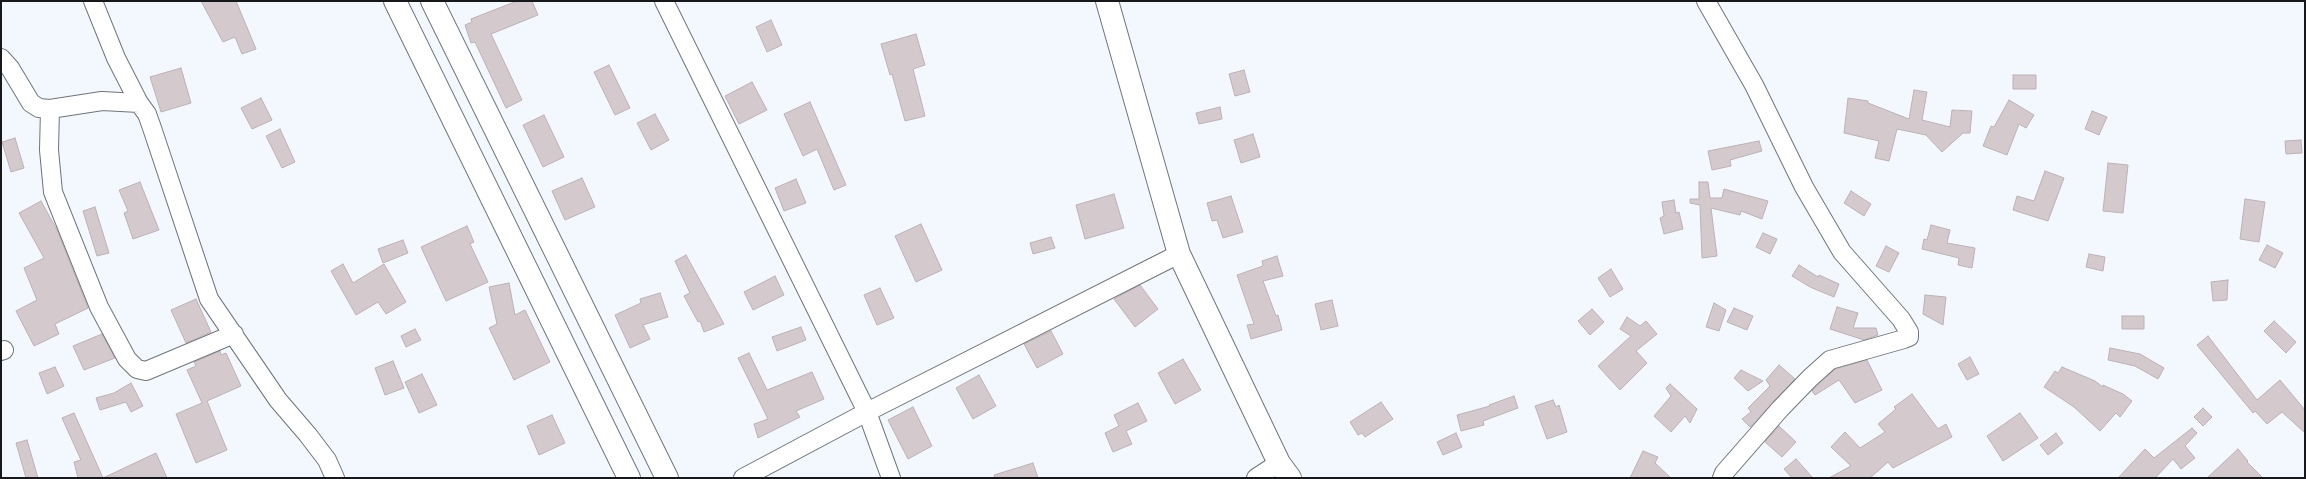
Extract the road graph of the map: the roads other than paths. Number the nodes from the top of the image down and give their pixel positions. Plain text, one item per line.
1 (93, 1) edge
2 (395, 1) edge
3 (432, 1) edge
4 (664, 1) edge
5 (1107, 1) edge
6 (1706, 1) edge
7 (1, 58) edge
8 (138, 103) junction
9 (50, 109) junction
10 (1179, 254) junction
11 (234, 334) junction
12 (867, 412) junction
13 (1284, 470) edge
14 (335, 478) edge
15 (629, 478) edge
16 (667, 478) edge
17 (743, 478) edge
18 (891, 478) edge
19 (1256, 478) edge
20 (1722, 478) edge

1 - 8 street
2 - 15 main road
3 - 16 main road
4 - 12 street
5 - 10 main road
6 - 20 street
7 - 9 street
8 - 9 street
8 - 11 street
9 - 11 street
10 - 12 street
10 - 13 main road
11 - 14 street
12 - 17 street
12 - 18 street
13 - 19 street

